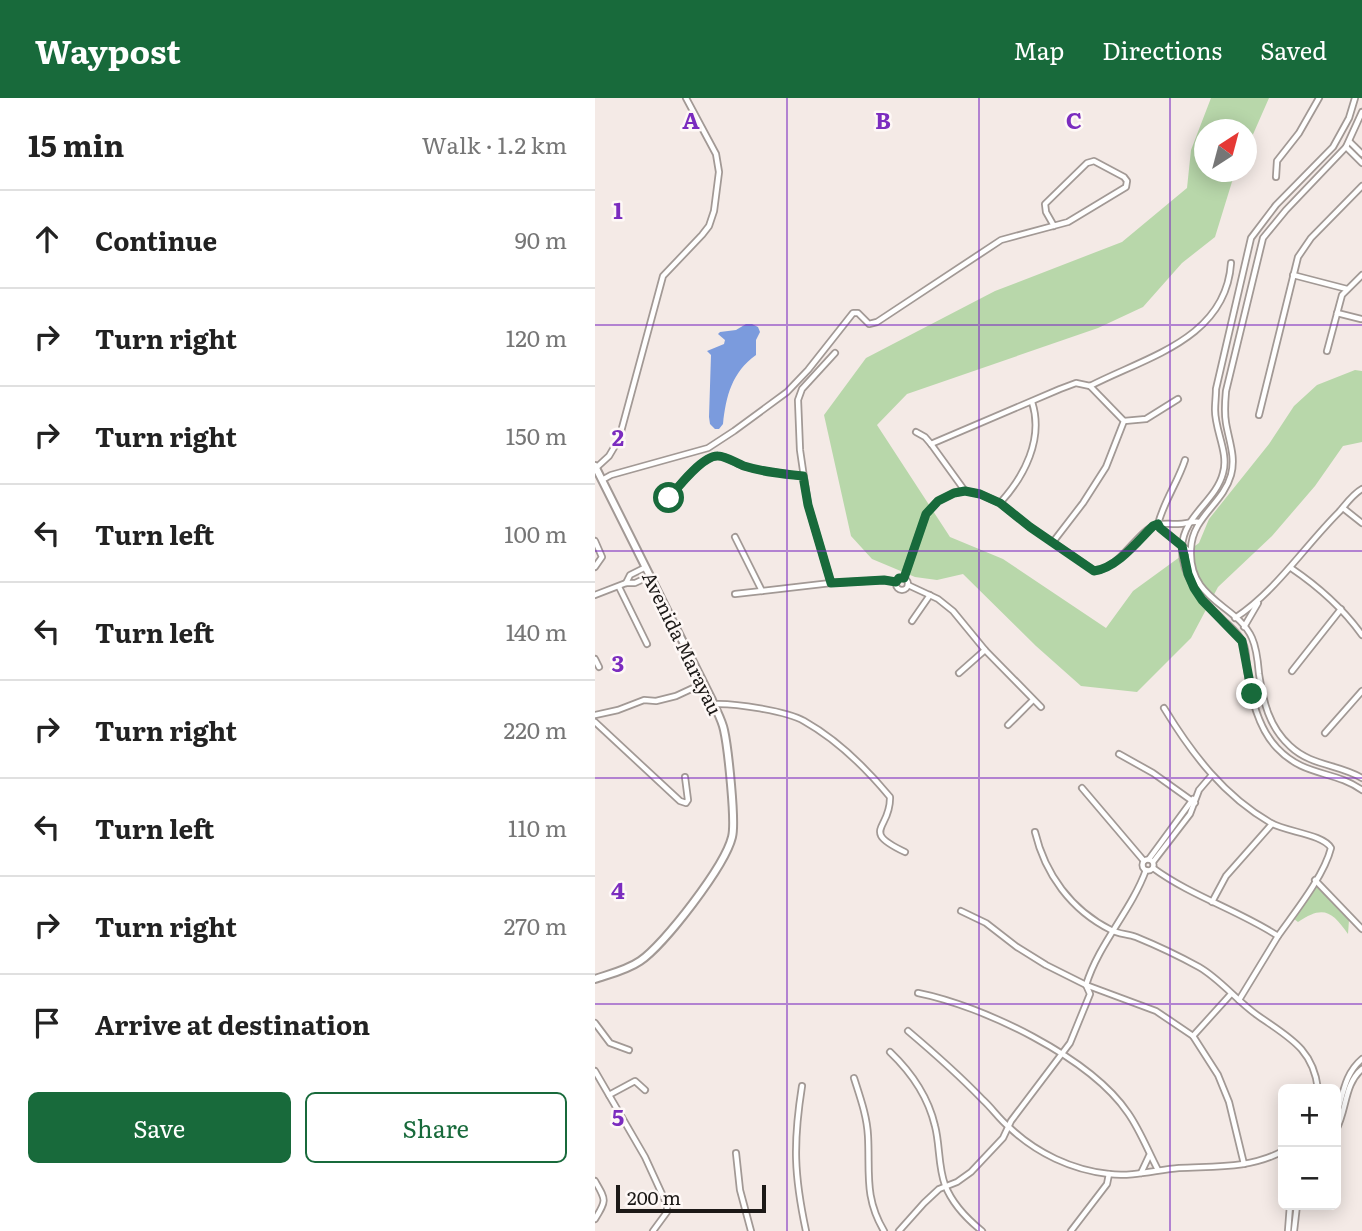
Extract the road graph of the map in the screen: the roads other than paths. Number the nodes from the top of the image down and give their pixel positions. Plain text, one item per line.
1 (686, 98) edge
2 (1319, 98) edge
3 (1355, 98) edge
4 (1362, 112) edge
5 (1349, 118) junction
6 (1358, 121) junction
7 (1350, 142) junction
8 (1346, 147) junction
9 (1362, 154) edge
10 (1319, 163) junction
11 (1362, 163) edge
12 (1326, 169) junction
13 (1276, 177) dead end
14 (1362, 186) edge
15 (1055, 226) junction
16 (1231, 263) dead end
17 (1293, 275) junction
18 (1362, 275) edge
19 (1347, 289) junction
20 (1337, 313) junction
21 (1361, 319) edge
22 (1230, 330) junction
23 (1240, 332) junction
24 (1327, 351) dead end
25 (835, 353) dead end
26 (1090, 386) junction
27 (1178, 398) dead end
28 (1032, 402) junction
29 (1259, 415) dead end
30 (1124, 421) junction
31 (916, 432) dead end
32 (931, 444) junction
33 (1185, 460) dead end
34 (596, 466) edge
35 (803, 476) junction
36 (602, 480) junction
37 (1362, 489) edge
38 (965, 491) junction
39 (669, 498) dead end
40 (1000, 503) junction
41 (1343, 508) junction
42 (1190, 521) junction
43 (1199, 522) junction
44 (1362, 523) edge
45 (1158, 524) junction
46 (735, 537) dead end
47 (595, 541) edge
48 (1053, 542) junction
49 (1182, 546) junction
50 (1191, 552) junction
51 (595, 567) edge
52 (646, 567) junction
53 (1290, 568) junction
54 (650, 576) junction
55 (904, 578) junction
56 (896, 582) junction
57 (626, 583) junction
58 (831, 583) junction
59 (908, 586) junction
60 (619, 587) junction
61 (762, 591) junction
62 (735, 594) dead end
63 (595, 595) edge
64 (930, 596) junction
65 (1259, 602) junction
66 (1341, 609) junction
67 (1234, 618) junction
68 (912, 621) dead end
69 (1244, 627) junction
70 (1362, 635) edge
71 (647, 644) dead end
72 (985, 650) junction
73 (595, 659) edge
74 (599, 667) dead end
75 (1292, 671) dead end
76 (959, 673) dead end
77 (1248, 676) junction
78 (1259, 676) junction
79 (703, 683) junction
80 (1261, 687) junction
81 (1251, 690) junction
82 (1362, 691) edge
83 (1033, 700) junction
84 (714, 704) junction
85 (1041, 707) dead end
86 (1164, 708) dead end
87 (595, 715) edge
88 (604, 715) junction
89 (595, 722) edge
90 (1007, 725) dead end
91 (602, 727) junction
92 (1325, 733) dead end
93 (1119, 754) dead end
94 (1211, 776) junction
95 (685, 777) dead end
96 (1362, 778) edge
97 (1082, 788) dead end
98 (1362, 790) edge
99 (1195, 800) junction
100 (1272, 824) junction
101 (1035, 832) dead end
102 (905, 852) dead end
103 (1150, 862) junction
104 (1146, 870) junction
105 (1315, 880) junction
106 (1213, 902) junction
107 (961, 911) dead end
108 (1362, 929) edge
109 (1112, 931) junction
110 (1278, 936) junction
111 (595, 979) edge
112 (1086, 985) junction
113 (918, 993) dead end
114 (1231, 993) junction
115 (1239, 1000) junction
116 (595, 1023) edge
117 (908, 1031) dead end
118 (1193, 1036) junction
119 (629, 1050) dead end
120 (890, 1052) dead end
121 (1061, 1055) junction
122 (1362, 1059) edge
123 (1362, 1069) edge
124 (595, 1071) edge
125 (855, 1078) dead end
126 (1317, 1084) edge
127 (801, 1086) dead end
128 (645, 1090) dead end
129 (609, 1095) junction
130 (1341, 1099) edge
131 (1341, 1118) edge
132 (1008, 1127) junction
133 (736, 1153) dead end
134 (1278, 1153) edge
135 (1149, 1155) junction
136 (1244, 1164) junction
137 (1158, 1170) junction
138 (1141, 1173) junction
139 (1109, 1174) junction
140 (595, 1181) edge
141 (945, 1186) junction
142 (1290, 1210) edge
143 (1296, 1210) edge
144 (595, 1219) edge
145 (653, 1231) edge
146 (751, 1231) edge
147 (806, 1231) edge
148 (884, 1231) edge
149 (899, 1231) edge
150 (982, 1231) edge
151 (1071, 1231) edge
152 (1288, 1231) edge
153 (1294, 1231) edge

1 - 34 street
2 - 13 street
3 - 5 street
4 - 6 street
5 - 6 street
5 - 10 street
6 - 7 street
7 - 8 street
7 - 9 street
8 - 11 street
8 - 12 street
10 - 12 street
10 - 22 street
12 - 23 street
14 - 17 street
15 - 15 street
15 - 36 street
16 - 26 street
17 - 19 street
17 - 29 street
18 - 19 street
19 - 20 street
20 - 21 street
20 - 24 street
22 - 23 street
22 - 42 street
23 - 43 street
25 - 35 street
26 - 28 street
26 - 30 street
27 - 30 street
28 - 32 street
28 - 40 street
30 - 48 street
31 - 32 street
32 - 38 street
33 - 45 street
34 - 36 street, Avenida Marayau
35 - 39 street
35 - 58 street
36 - 52 street, Avenida Marayau
37 - 41 street
38 - 40 street
38 - 55 street
40 - 48 street
41 - 44 street
41 - 53 street
42 - 43 street
42 - 45 street
42 - 49 street
43 - 50 street
45 - 48 street
45 - 49 street
46 - 61 street
47 - 51 street
49 - 50 street
49 - 77 street
50 - 67 street
52 - 54 street, Avenida Marayau
52 - 57 street
53 - 65 street
53 - 66 street
54 - 57 street
54 - 79 street, Avenida Marayau
55 - 56 street
55 - 59 street
56 - 58 street
56 - 59 street
57 - 60 street
58 - 61 street
59 - 64 street
60 - 63 street
60 - 71 street
61 - 62 street
64 - 68 street
64 - 72 street
65 - 67 street
65 - 69 street
66 - 70 street
66 - 75 street
67 - 69 street
69 - 78 street
72 - 76 street
72 - 83 street
73 - 74 street
77 - 78 street
77 - 81 street
78 - 80 street
79 - 84 street, Avenida Marayau
79 - 88 street
80 - 81 street
80 - 96 street
81 - 98 street
82 - 92 street
83 - 85 street
83 - 90 street
84 - 102 street
84 - 111 street, Avenida Marayau
86 - 94 street
87 - 88 street
88 - 91 street
89 - 91 street
91 - 95 street
93 - 99 street
94 - 99 street
94 - 100 street
97 - 103 street
99 - 103 street
100 - 105 street
100 - 106 street
101 - 109 street
103 - 104 street
103 - 104 street
103 - 106 street
104 - 109 street
105 - 108 street
105 - 110 street
106 - 110 street
107 - 112 street
109 - 112 street
109 - 114 street
110 - 115 street
112 - 118 street
112 - 121 street
113 - 121 street
114 - 115 street
114 - 118 street
115 - 126 street
116 - 119 street
117 - 132 street
118 - 136 street
120 - 141 street
121 - 132 street
121 - 135 street
122 - 130 street
123 - 131 street
124 - 129 street
125 - 148 street
127 - 147 street
128 - 129 street
129 - 145 street
132 - 139 street
132 - 141 street
133 - 146 street
134 - 136 street
135 - 137 street
135 - 138 street
136 - 137 street
137 - 138 street
138 - 139 street
139 - 151 street
140 - 144 street
141 - 149 street
141 - 150 street
142 - 152 street
143 - 153 street

